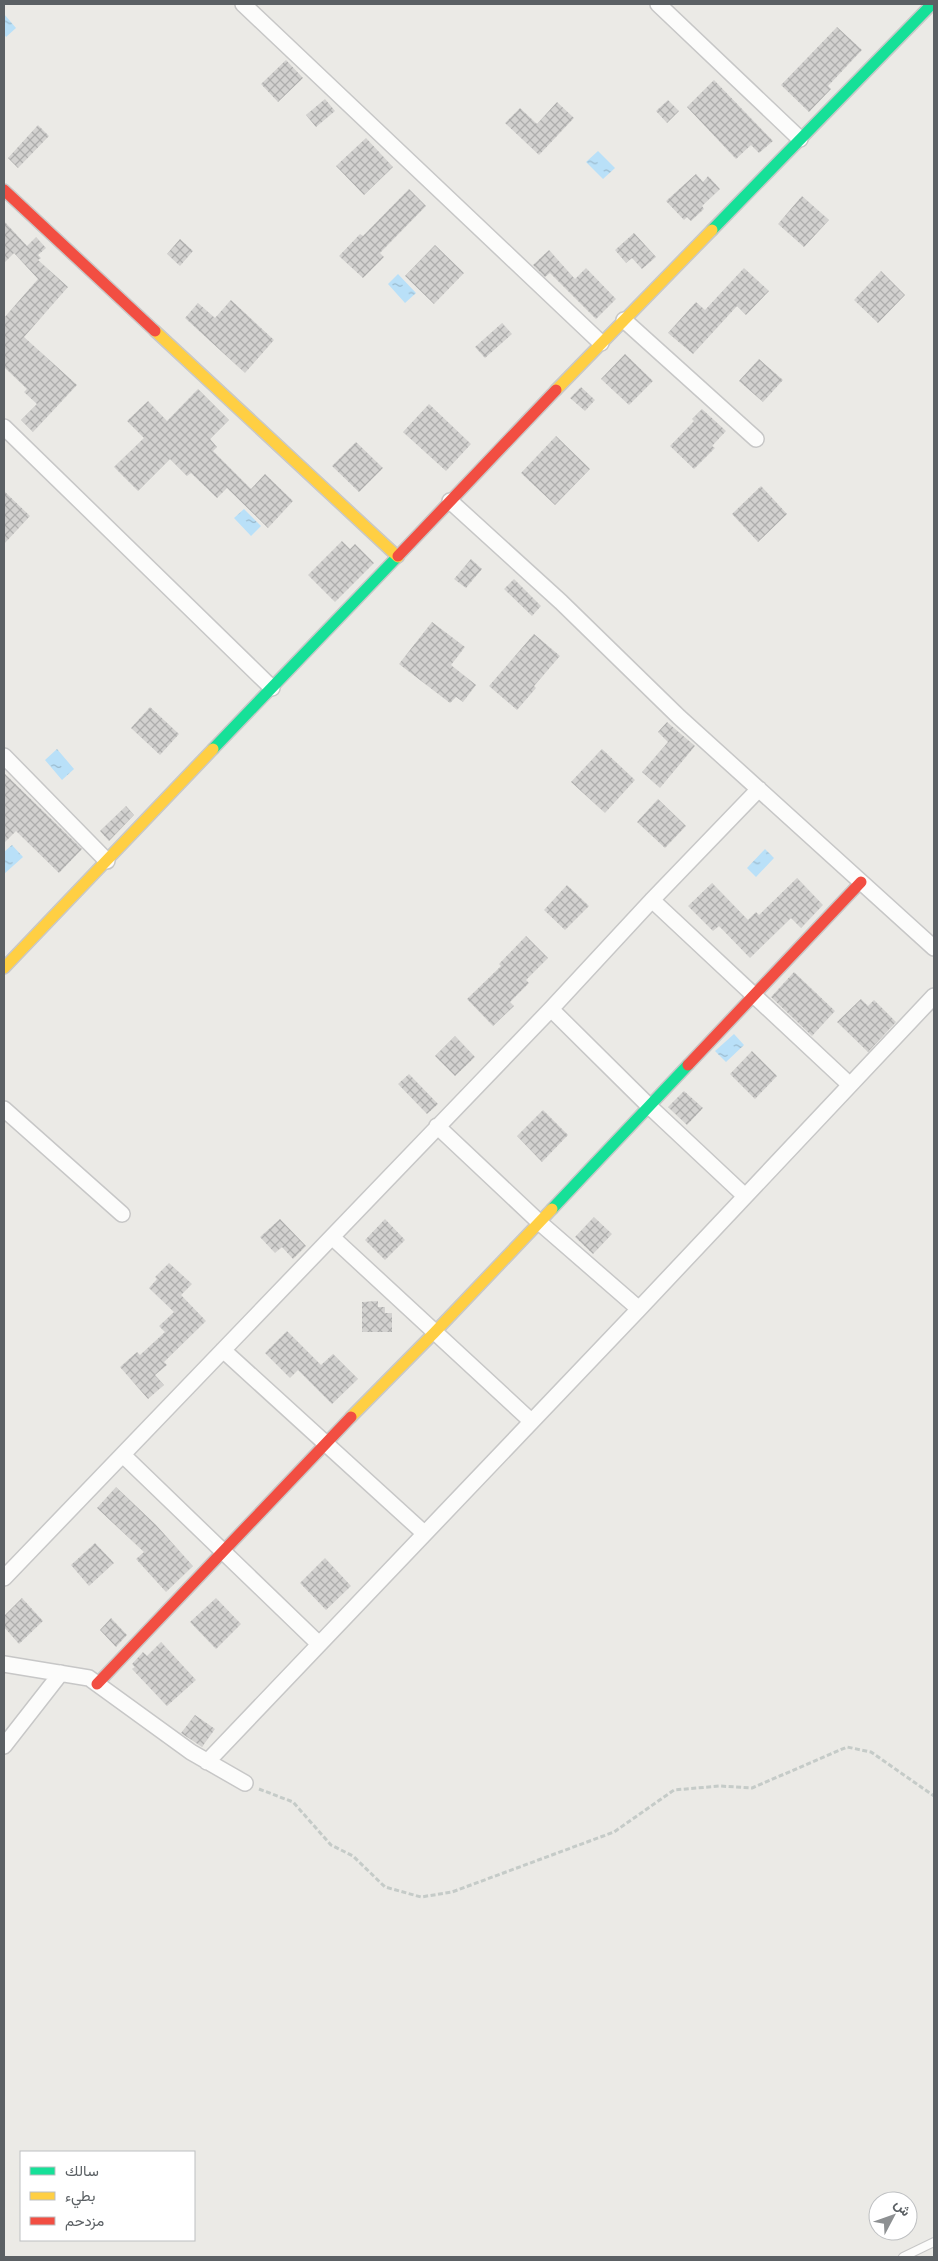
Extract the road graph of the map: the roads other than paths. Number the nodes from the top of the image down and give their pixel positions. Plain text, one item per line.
1 (243, 4) edge
2 (658, 4) edge
3 (932, 4) edge
4 (800, 139) junction
5 (4, 190) edge
6 (624, 320) junction
7 (601, 343) junction
8 (4, 427) edge
9 (756, 439) dead end
10 (450, 501) junction
11 (398, 557) junction
12 (272, 688) junction
13 (4, 756) edge
14 (759, 790) junction
15 (107, 861) junction
16 (861, 882) junction
17 (652, 900) junction
18 (934, 948) edge
19 (4, 968) edge
20 (754, 994) junction
21 (934, 996) edge
22 (551, 1009) junction
23 (850, 1085) junction
24 (649, 1106) junction
25 (4, 1109) edge
26 (437, 1126) junction
27 (745, 1196) junction
28 (122, 1214) dead end
29 (539, 1222) junction
30 (332, 1237) junction
31 (640, 1309) junction
32 (434, 1333) junction
33 (223, 1350) junction
34 (531, 1421) junction
35 (326, 1442) junction
36 (122, 1455) junction
37 (424, 1533) junction
38 (222, 1551) junction
39 (4, 1578) edge
40 (319, 1644) junction
41 (4, 1664) edge
42 (61, 1673) junction
43 (97, 1684) junction
44 (4, 1746) edge
45 (207, 1762) junction
46 (245, 1783) road end
47 (934, 2242) edge
48 (902, 2257) edge

1 - 7 street
2 - 4 street
3 - 4 street
4 - 6 street
5 - 11 street
6 - 7 street
6 - 9 street
7 - 10 street
8 - 12 street
10 - 11 street
10 - 14 street
11 - 12 street
12 - 15 street
13 - 15 street
14 - 16 street
14 - 17 street
15 - 19 street
16 - 18 street
16 - 20 street
17 - 20 street
17 - 22 street
20 - 23 street
20 - 24 street
21 - 23 street
22 - 24 street
22 - 26 street
23 - 27 street
24 - 27 street
24 - 29 street
25 - 28 street
26 - 29 street
26 - 30 street
27 - 31 street
29 - 31 street
29 - 32 street
30 - 32 street
30 - 33 street
31 - 34 street
32 - 34 street
32 - 35 street
33 - 35 street
33 - 36 street
34 - 37 street
35 - 37 street
35 - 38 street
36 - 38 street
36 - 39 street
37 - 40 street
38 - 40 street
38 - 43 street
40 - 45 street
41 - 42 street
42 - 43 street
42 - 44 street
43 - 45 street
45 - 46 street
47 - 48 lane

